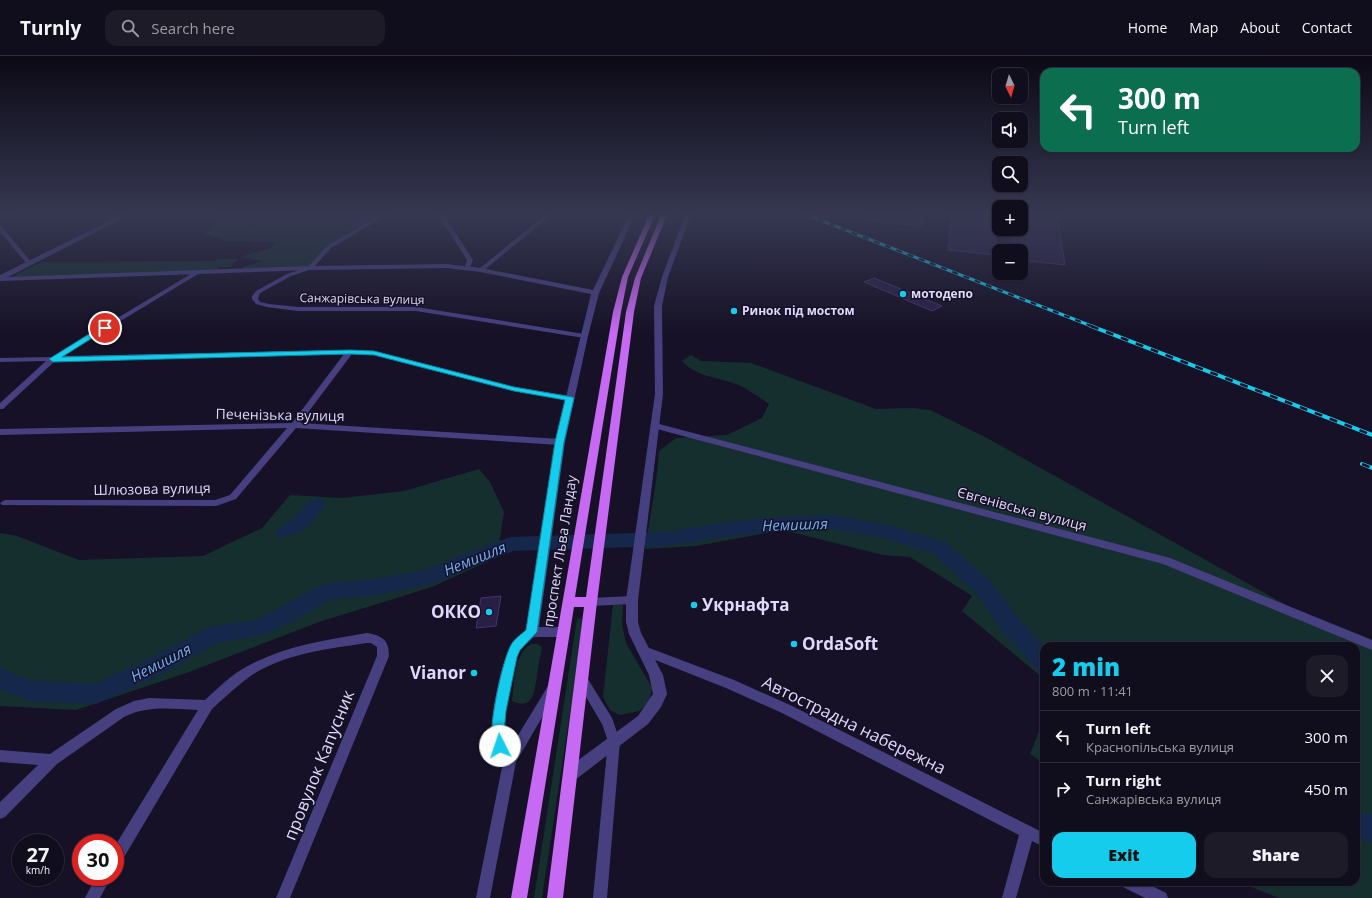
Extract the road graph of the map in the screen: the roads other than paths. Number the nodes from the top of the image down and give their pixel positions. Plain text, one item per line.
1 (22, 254) edge
2 (49, 254) edge
3 (322, 254) edge
4 (466, 254) edge
5 (500, 254) edge
6 (613, 254) edge
7 (635, 254) edge
8 (648, 254) edge
9 (673, 254) edge
10 (30, 264) junction
11 (310, 268) junction
12 (468, 269) junction
13 (481, 270) junction
14 (196, 273) junction
15 (0, 278) edge
16 (595, 293) junction
17 (584, 336) junction
18 (350, 352) junction
19 (53, 359) junction
20 (0, 360) edge
21 (570, 398) junction
22 (0, 407) edge
23 (294, 425) junction
24 (656, 426) junction
25 (0, 432) edge
26 (560, 442) junction
27 (5, 503) dead end
28 (632, 600) junction
29 (568, 602) junction
30 (591, 602) junction
31 (532, 632) junction
32 (563, 632) junction
33 (1372, 645) edge
34 (644, 651) junction
35 (582, 680) junction
36 (554, 686) junction
37 (208, 705) junction
38 (614, 741) junction
39 (0, 756) edge
40 (52, 760) junction
41 (510, 761) junction
42 (570, 775) junction
43 (0, 812) edge
44 (1027, 832) junction
45 (1040, 838) edge
46 (124, 844) edge
47 (99, 886) edge
48 (1136, 886) edge
49 (92, 898) edge
50 (284, 898) edge
51 (483, 898) edge
52 (519, 898) edge
53 (555, 898) edge
54 (600, 898) edge
55 (1008, 898) edge
56 (1161, 898) edge

1 - 10 street
2 - 10 street
3 - 11 street
4 - 12 street
5 - 13 street
6 - 16 street
7 - 29 main road, проспект Льва Ландау
8 - 30 main road
9 - 24 street
10 - 15 street
11 - 12 street
11 - 14 street
11 - 17 street, Санжарівська вулиця
12 - 13 street
13 - 16 street
14 - 15 street
14 - 19 street
16 - 17 street
17 - 21 street
18 - 19 street
18 - 21 street
18 - 23 street, Шлюзова вулиця
19 - 20 street
19 - 22 street
21 - 26 street
23 - 25 street, Печенізька вулиця
23 - 26 street, Печенізька вулиця
23 - 27 street, Шлюзова вулиця
24 - 28 street
24 - 33 street, Євгенівська вулиця
26 - 31 street
28 - 30 street
28 - 34 street
29 - 30 main road
29 - 32 main road, проспект Льва Ландау
30 - 35 main road
31 - 32 street
31 - 41 street
32 - 36 main road, проспект Льва Ландау
34 - 38 street
34 - 44 street, Автострадна набережна
35 - 38 street
35 - 42 main road
36 - 41 street
36 - 52 main road, проспект Льва Ландау
37 - 40 street
37 - 46 street
37 - 50 street, провулок Капусник
38 - 42 street
38 - 54 street
39 - 40 street
40 - 43 street
41 - 51 street
42 - 53 main road
44 - 45 street, Автострадна набережна
44 - 55 street
47 - 49 street
48 - 56 street

